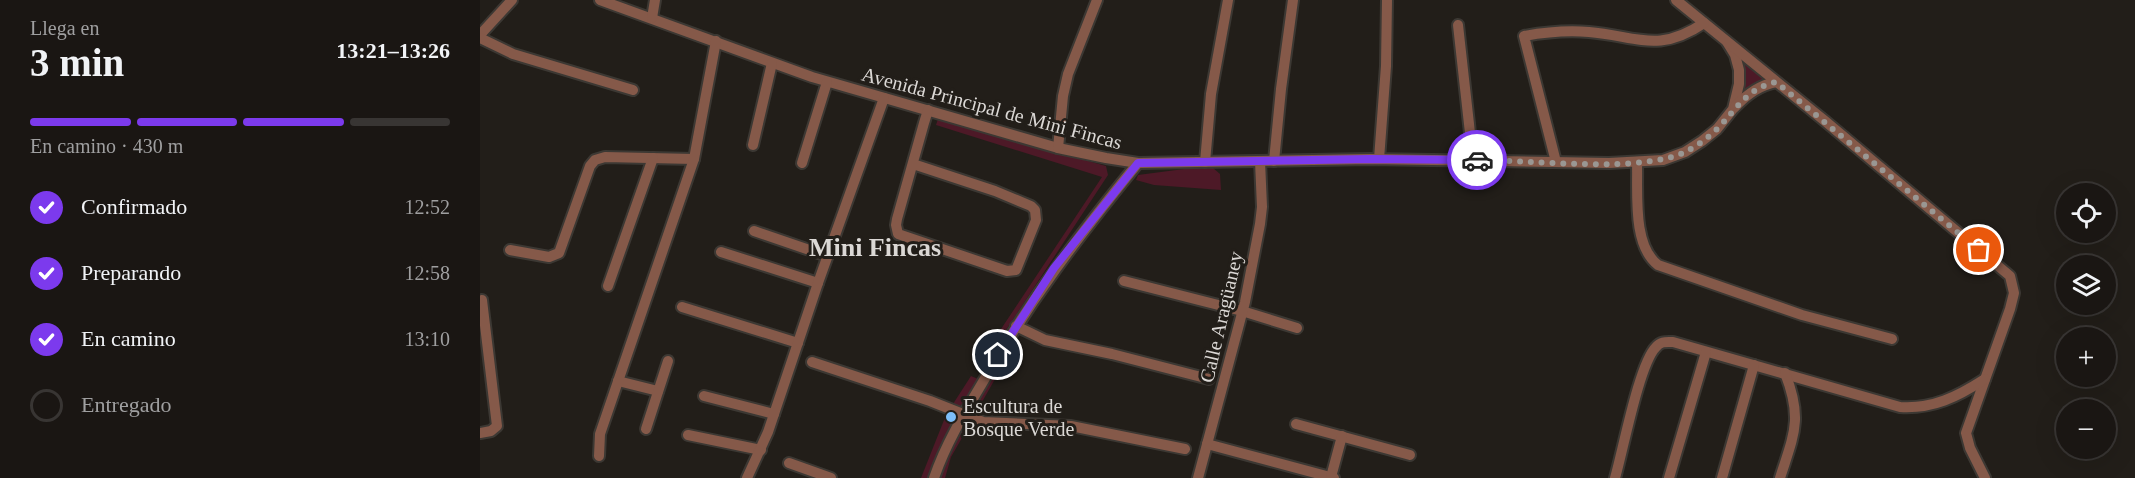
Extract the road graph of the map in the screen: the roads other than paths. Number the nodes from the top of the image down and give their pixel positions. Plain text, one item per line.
1 (512, 0) edge
2 (600, 0) edge
3 (655, 0) edge
4 (1097, 0) edge
5 (1228, 0) edge
6 (1293, 0) edge
7 (1387, 0) edge
8 (1676, 0) edge
9 (651, 18) junction
10 (1704, 23) junction
11 (1458, 25) dead end
12 (480, 37) edge
13 (716, 42) junction
14 (1727, 42) junction
15 (772, 63) junction
16 (827, 82) junction
17 (1776, 82) junction
18 (633, 90) dead end
19 (884, 98) junction
20 (1733, 109) junction
21 (928, 111) junction
22 (753, 144) dead end
23 (1058, 148) junction
24 (653, 158) junction
25 (694, 159) junction
26 (1379, 159) junction
27 (1473, 159) junction
28 (1260, 161) junction
29 (1274, 161) junction
30 (1205, 162) junction
31 (1556, 162) junction
32 (1637, 162) junction
33 (802, 163) dead end
34 (1138, 163) junction
35 (913, 164) junction
36 (754, 231) dead end
37 (510, 250) dead end
38 (721, 252) dead end
39 (827, 256) junction
40 (1124, 281) dead end
41 (818, 284) junction
42 (608, 286) dead end
43 (482, 300) dead end
44 (682, 307) dead end
45 (1242, 311) junction
46 (1016, 326) junction
47 (1297, 328) dead end
48 (1892, 339) dead end
49 (798, 343) junction
50 (1706, 351) junction
51 (668, 361) dead end
52 (812, 362) dead end
53 (1754, 365) junction
54 (1785, 373) junction
55 (1209, 379) dead end
56 (1985, 379) junction
57 (618, 381) junction
58 (658, 391) junction
59 (704, 396) dead end
60 (774, 414) junction
61 (964, 414) junction
62 (1296, 424) dead end
63 (646, 429) dead end
64 (480, 433) edge
65 (688, 435) dead end
66 (1342, 436) junction
67 (1207, 444) junction
68 (1185, 449) dead end
69 (761, 450) junction
70 (1410, 455) dead end
71 (599, 456) dead end
72 (789, 463) dead end
73 (747, 478) edge
74 (831, 478) edge
75 (934, 478) edge
76 (1198, 478) edge
77 (1332, 478) edge
78 (1615, 478) edge
79 (1670, 478) edge
80 (1722, 478) edge
81 (1780, 478) edge
82 (1985, 478) edge

1 - 12 street
2 - 9 street, Avenida Principal de Mini Fincas
3 - 9 street
4 - 23 street
5 - 30 street
6 - 29 street
7 - 26 street
8 - 10 street
9 - 13 street, Avenida Principal de Mini Fincas
10 - 14 street
10 - 31 street
11 - 27 street
12 - 18 street
13 - 15 street, Avenida Principal de Mini Fincas
13 - 25 street
14 - 17 street
14 - 20 street
15 - 16 street, Avenida Principal de Mini Fincas
15 - 22 street
16 - 19 street, Avenida Principal de Mini Fincas
16 - 33 street
17 - 20 street, Avenida Principal de Mini Fincas
17 - 56 street
19 - 21 street, Avenida Principal de Mini Fincas
19 - 39 street
20 - 32 street, Avenida Principal de Mini Fincas
21 - 23 street, Avenida Principal de Mini Fincas
21 - 35 street
23 - 34 street, Avenida Principal de Mini Fincas
24 - 25 street
24 - 37 street
24 - 42 street
25 - 57 street
26 - 27 street, Avenida Principal de Mini Fincas
26 - 29 street, Avenida Principal de Mini Fincas
27 - 31 street, Avenida Principal de Mini Fincas
28 - 29 street, Avenida Principal de Mini Fincas
28 - 30 street, Avenida Principal de Mini Fincas
28 - 45 street, Calle Aragüaney
30 - 34 street, Avenida Principal de Mini Fincas
31 - 32 street, Avenida Principal de Mini Fincas
32 - 48 street
34 - 46 street
35 - 35 street
36 - 39 street
38 - 41 street
39 - 41 street
40 - 45 street
41 - 49 street
43 - 64 street
44 - 49 street
45 - 47 street
45 - 67 street, Calle Aragüaney
46 - 55 street
46 - 61 street
49 - 60 street
50 - 53 street
50 - 78 street
50 - 79 street
51 - 58 street
52 - 61 street
53 - 54 street
53 - 80 street
54 - 56 street
54 - 81 street
56 - 82 street
57 - 58 street
57 - 71 street
58 - 63 street
59 - 60 street
60 - 69 street
61 - 68 street
61 - 75 street
62 - 66 street
65 - 69 street
66 - 70 street
66 - 77 street
67 - 76 street, Calle Aragüaney
67 - 77 street
69 - 73 street
72 - 74 street

